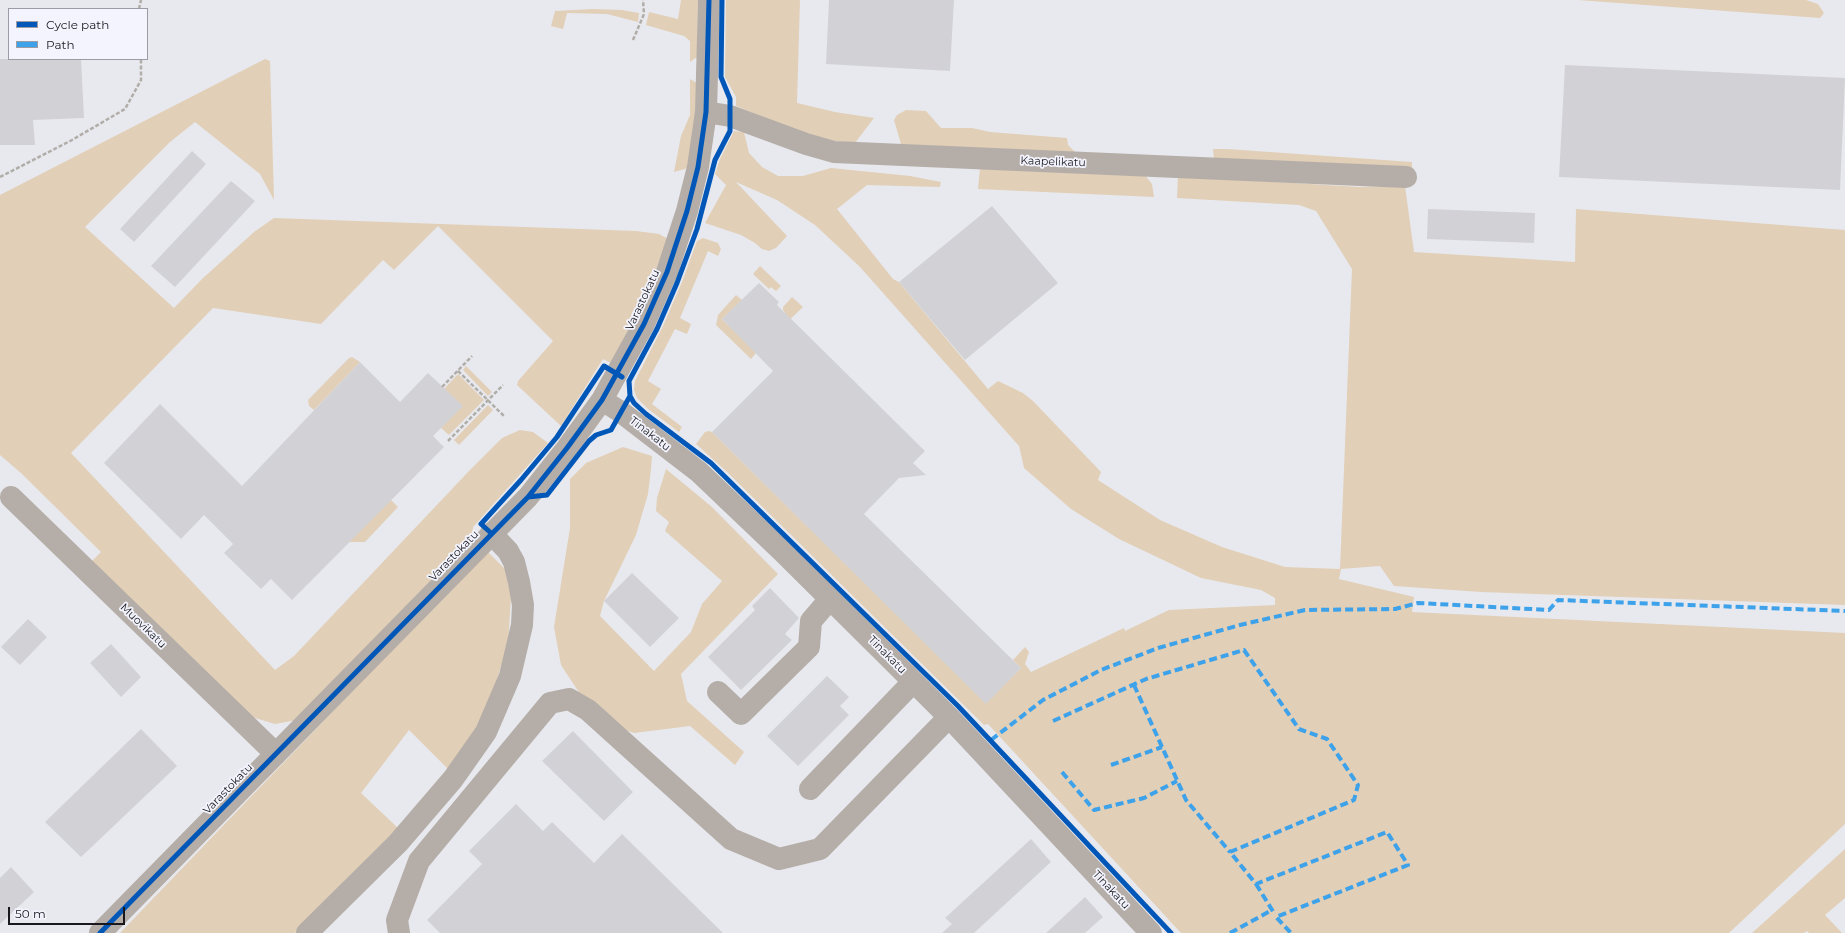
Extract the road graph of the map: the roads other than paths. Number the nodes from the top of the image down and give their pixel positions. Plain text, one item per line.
1 (709, 0) edge
2 (706, 112) junction
3 (1406, 177) dead end
4 (602, 400) junction
5 (11, 497) dead end
6 (490, 533) junction
7 (830, 599) junction
8 (913, 682) junction
9 (718, 692) dead end
10 (949, 717) junction
11 (276, 754) junction
12 (810, 789) dead end
13 (100, 933) edge
14 (307, 933) edge
15 (399, 933) edge
16 (1151, 933) edge

1 - 2 street, Varastokatu
2 - 3 street, Kaapelikatu
2 - 4 street, Varastokatu
4 - 6 street, Varastokatu
4 - 7 street, Tinakatu
5 - 11 street, Muovikatu
6 - 11 street, Varastokatu
6 - 14 street
7 - 8 street, Tinakatu
7 - 9 street
8 - 10 street, Tinakatu
8 - 12 street
10 - 15 street
10 - 16 street, Tinakatu
11 - 13 street, Varastokatu

